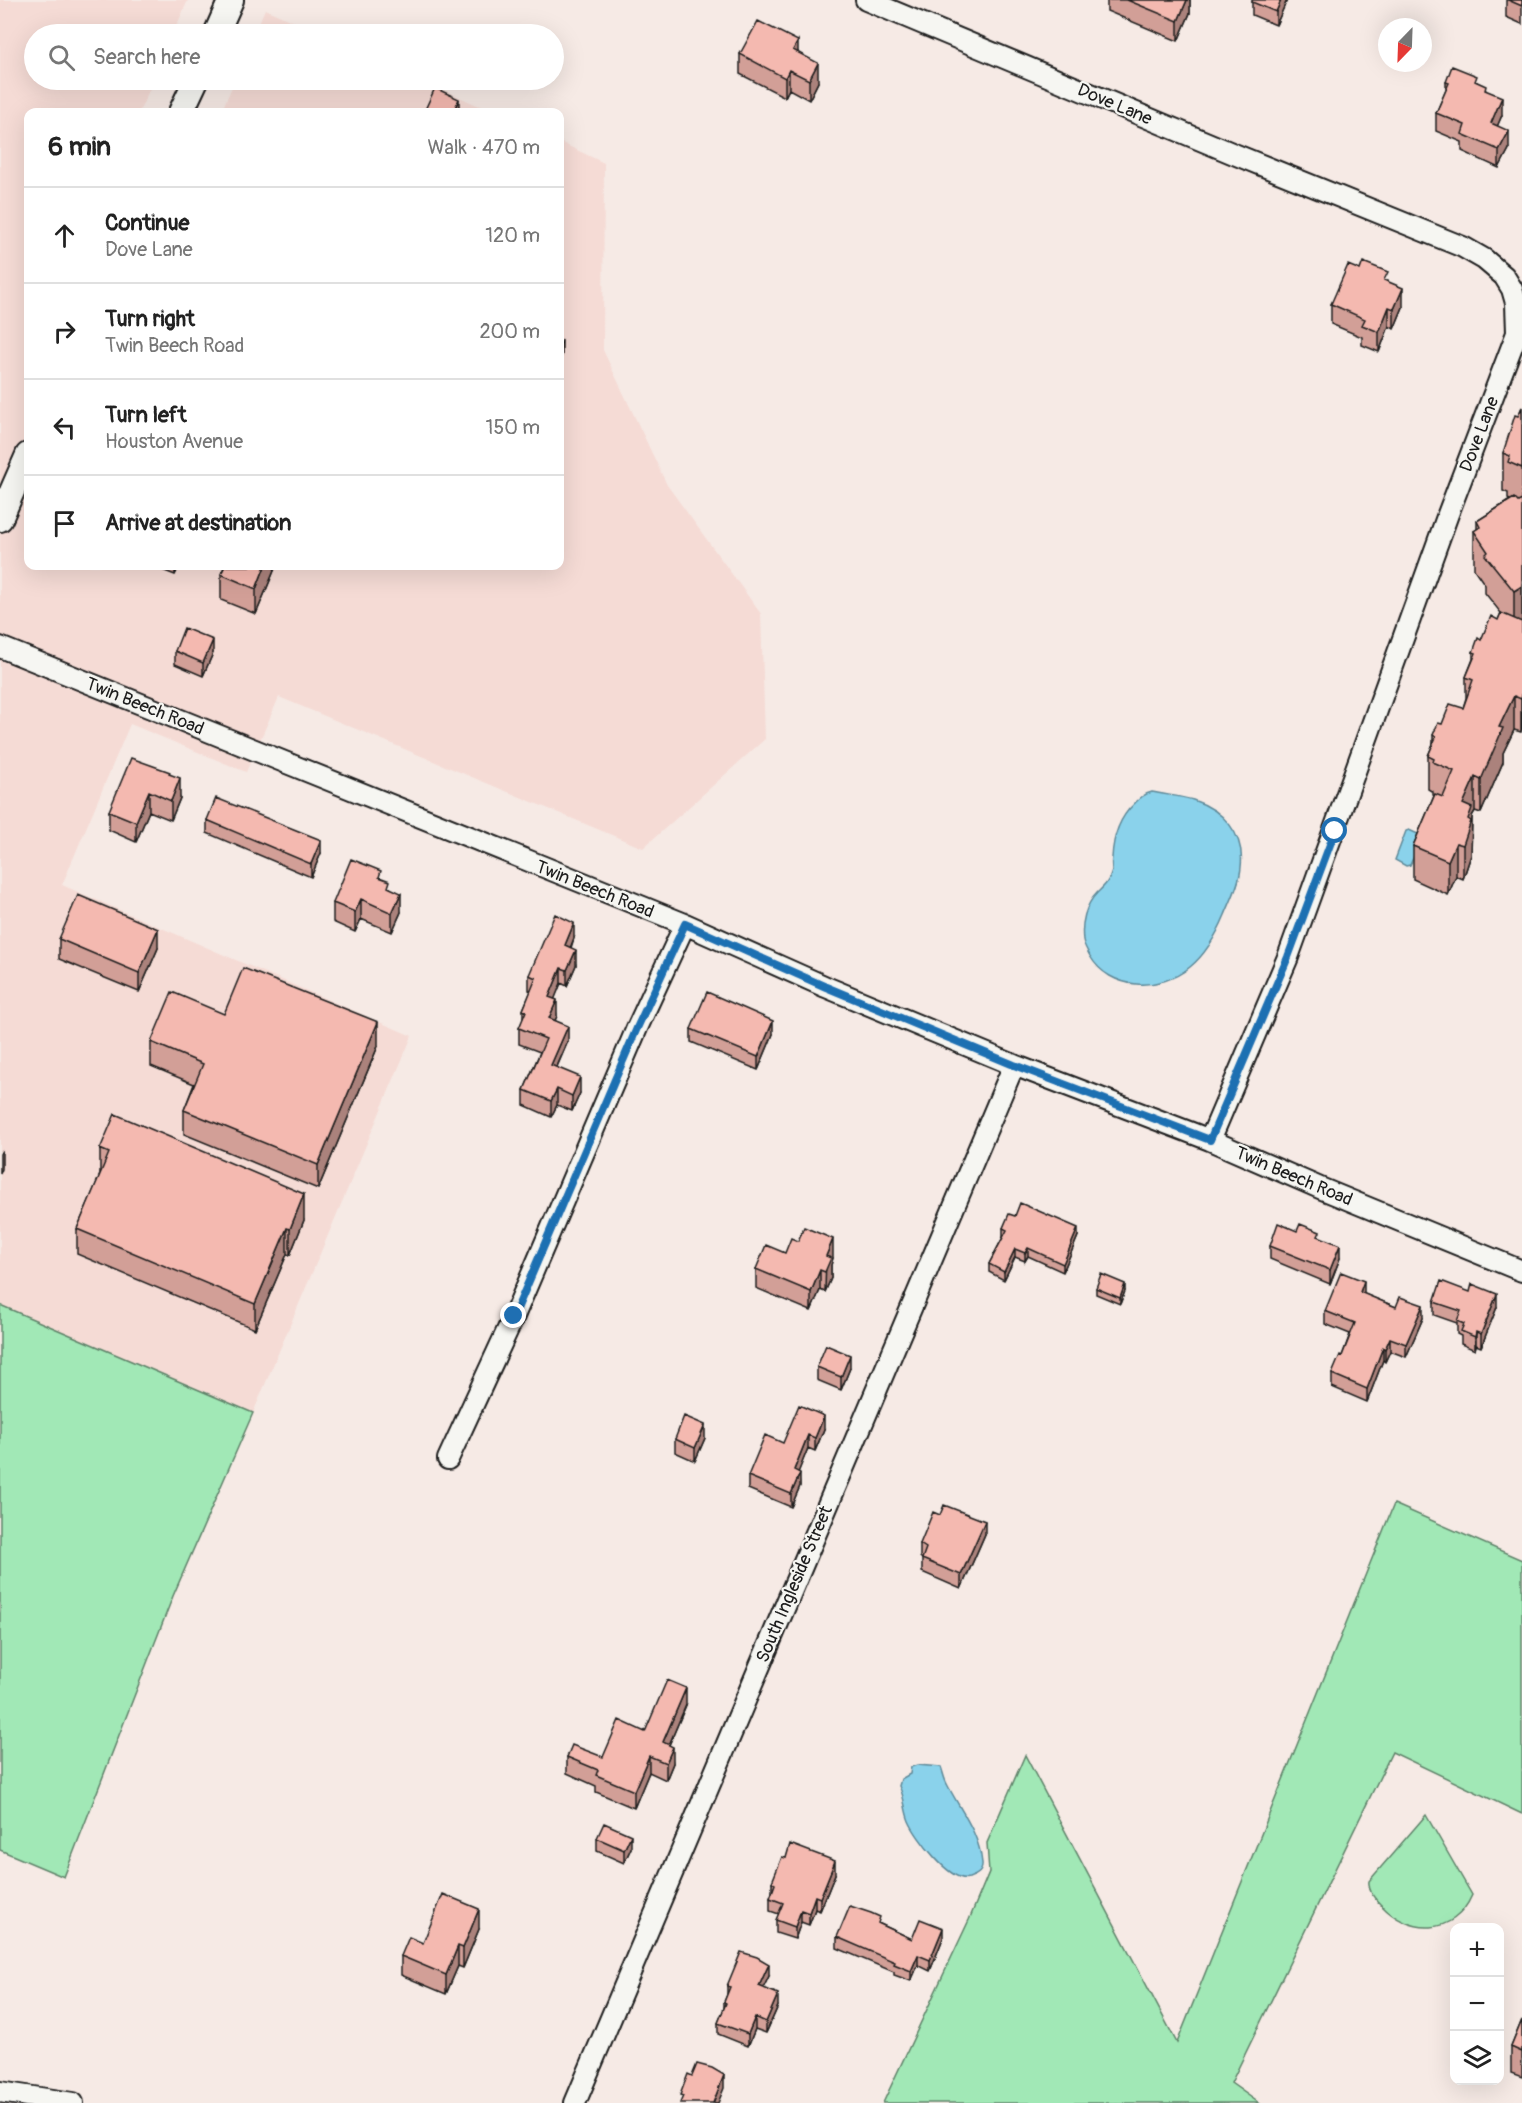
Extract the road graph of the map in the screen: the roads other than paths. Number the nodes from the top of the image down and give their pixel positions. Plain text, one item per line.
1 (231, 0) edge
2 (866, 0) edge
3 (220, 24) edge
4 (191, 90) edge
5 (183, 108) edge
6 (24, 464) edge
7 (0, 519) edge
8 (0, 647) edge
9 (685, 924) junction
10 (1014, 1065) junction
11 (1210, 1140) junction
12 (1522, 1271) edge
13 (448, 1459) dead end
14 (0, 2092) edge
15 (74, 2103) edge
16 (575, 2103) edge

1 - 3 main road
2 - 11 street, Dove Lane
4 - 5 main road
6 - 7 main road
8 - 9 street, Twin Beech Road
9 - 10 street, Twin Beech Road
9 - 13 street
10 - 11 street, Twin Beech Road
10 - 16 street, South Ingleside Street
11 - 12 street, Twin Beech Road
14 - 15 street

